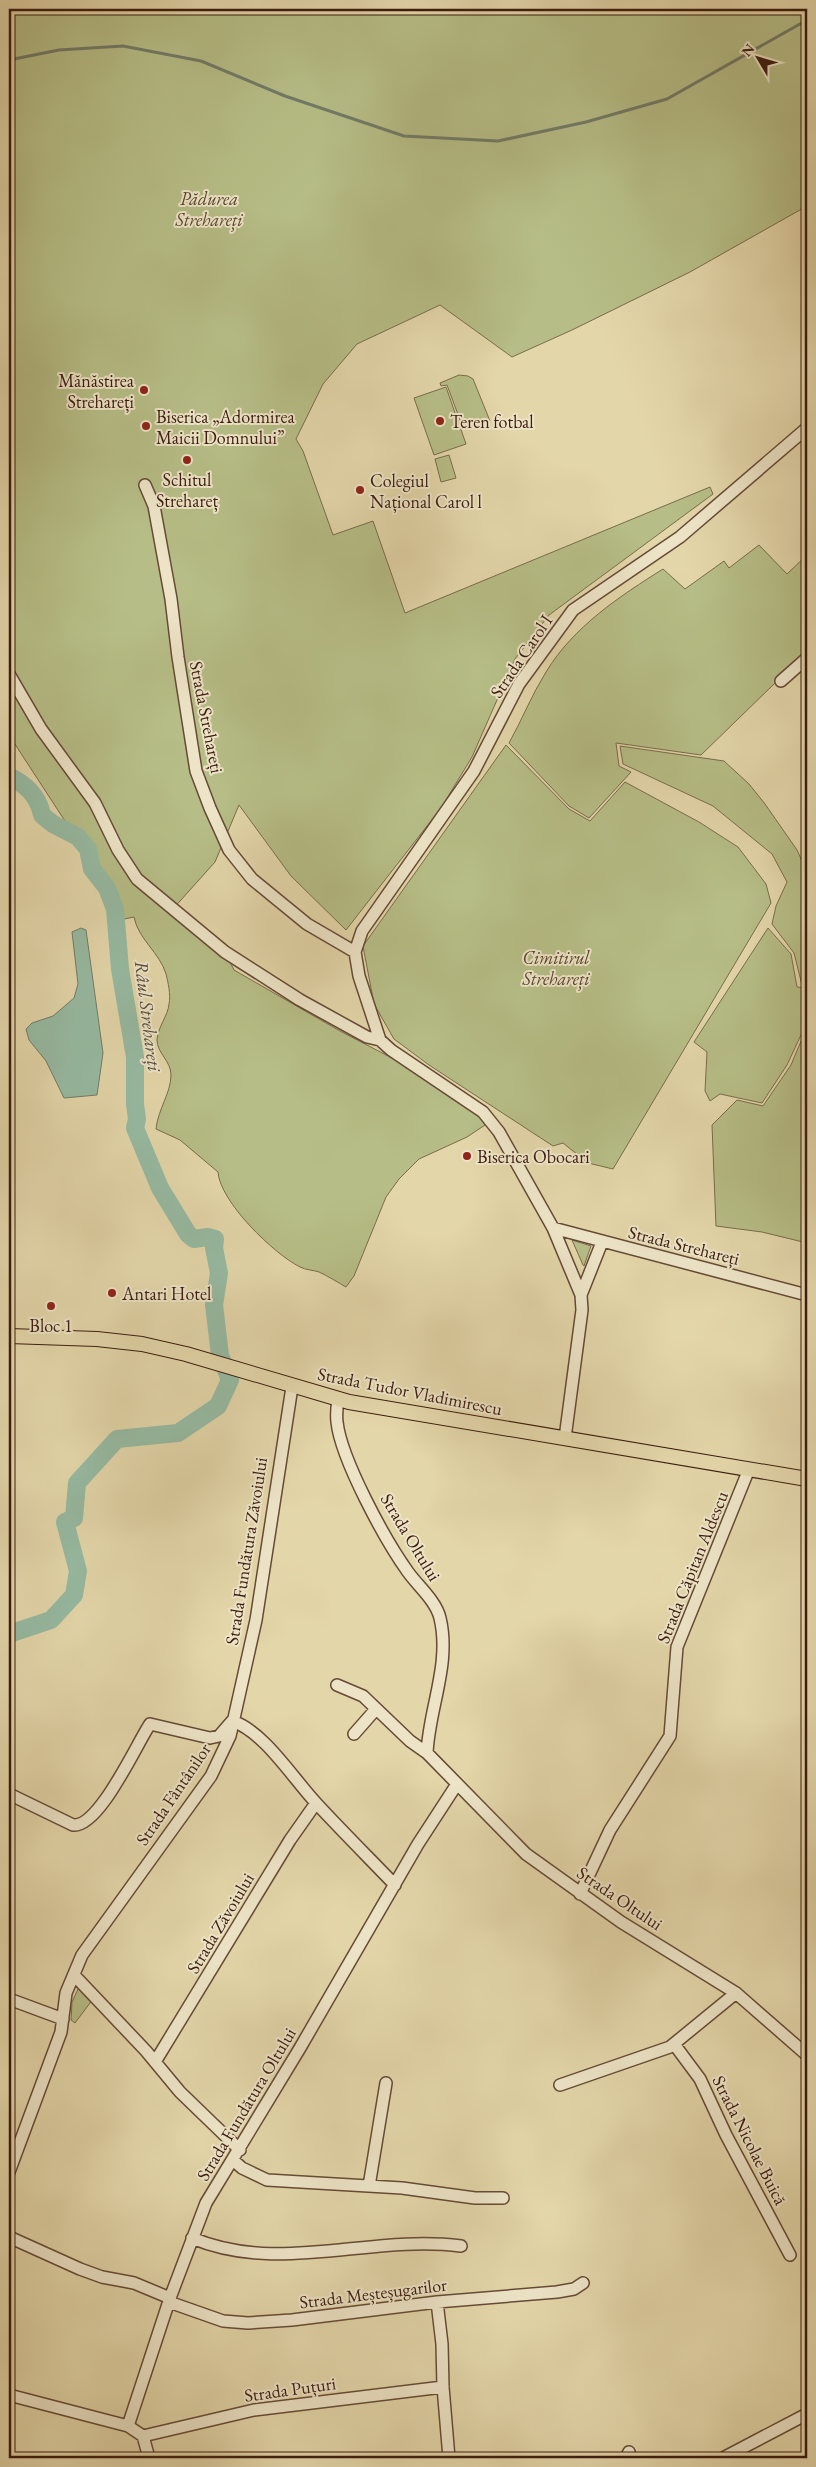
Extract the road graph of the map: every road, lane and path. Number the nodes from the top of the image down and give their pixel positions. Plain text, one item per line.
1 (807, 428) edge
2 (145, 485) dead end
3 (807, 658) edge
4 (9, 674) edge
5 (781, 680) dead end
6 (355, 952) junction
7 (380, 1040) junction
8 (553, 1228) junction
9 (602, 1242) junction
10 (582, 1295) junction
11 (807, 1295) edge
12 (9, 1336) edge
13 (292, 1387) junction
14 (338, 1399) junction
15 (566, 1438) junction
16 (749, 1470) junction
17 (807, 1479) edge
18 (337, 1685) dead end
19 (376, 1710) junction
20 (232, 1721) junction
21 (354, 1734) dead end
22 (427, 1753) junction
23 (456, 1784) junction
24 (9, 1794) edge
25 (316, 1803) junction
26 (395, 1884) junction
27 (580, 1894) junction
28 (74, 1975) junction
29 (736, 1993) junction
30 (9, 1999) edge
31 (64, 2019) junction
32 (674, 2044) junction
33 (807, 2055) edge
34 (155, 2062) junction
35 (386, 2083) dead end
36 (560, 2085) dead end
37 (240, 2150) junction
38 (233, 2160) junction
39 (9, 2172) edge
40 (369, 2186) junction
41 (503, 2198) dead end
42 (9, 2237) edge
43 (192, 2238) junction
44 (461, 2246) dead end
45 (790, 2255) dead end
46 (583, 2283) dead end
47 (170, 2300) junction
48 (437, 2302) junction
49 (443, 2387) junction
50 (9, 2395) edge
51 (807, 2414) edge
52 (128, 2426) junction
53 (143, 2436) junction
54 (149, 2458) edge
55 (449, 2458) edge
56 (723, 2458) edge

1 - 6 street, Strada Carol I
2 - 6 street, Strada Strehareți
3 - 5 street
4 - 7 street
6 - 7 street, Strada Carol I
7 - 8 street
8 - 9 street, Strada Strehareți
8 - 10 street
9 - 10 street
9 - 11 street, Strada Strehareți
10 - 15 street
12 - 13 main road, Strada Tudor Vladimirescu
13 - 14 main road, Strada Tudor Vladimirescu
13 - 20 street, Strada Fundătura Zăvoiului
14 - 15 main road, Strada Tudor Vladimirescu
14 - 22 street, Strada Oltului
15 - 16 main road, Strada Tudor Vladimirescu
16 - 17 main road, Strada Tudor Vladimirescu
16 - 27 street, Strada Căpitan Aldescu
18 - 19 street, Strada Oltului
19 - 21 street
19 - 22 street, Strada Oltului
20 - 24 street
20 - 25 street
20 - 28 street, Strada Fântânilor
22 - 23 street, Strada Oltului
23 - 26 street, Strada Fundătura Oltului
23 - 27 street, Strada Oltului
25 - 26 street
25 - 34 street, Strada Zăvoiului
26 - 37 street, Strada Fundătura Oltului
27 - 29 street, Strada Oltului
28 - 31 street, Strada Fântânilor
28 - 34 street
29 - 32 street
29 - 33 street, Strada Oltului
30 - 31 street
31 - 39 street, Strada Fântânilor
32 - 36 street
32 - 45 street, Strada Nicolae Buică
34 - 37 street
35 - 40 street
37 - 38 street, Strada Fundătura Oltului
38 - 40 street
38 - 43 street, Strada Fundătura Oltului
40 - 41 street
42 - 47 street, Strada Meșteșugarilor
43 - 44 street
43 - 47 street, Strada Fundătura Oltului
46 - 48 street, Strada Meșteșugarilor
47 - 48 street, Strada Meșteșugarilor
47 - 52 street, Strada Fundătura Oltului
48 - 49 street
49 - 53 street, Strada Puțuri
49 - 55 street
50 - 52 street
51 - 56 street
52 - 53 street
53 - 54 street

